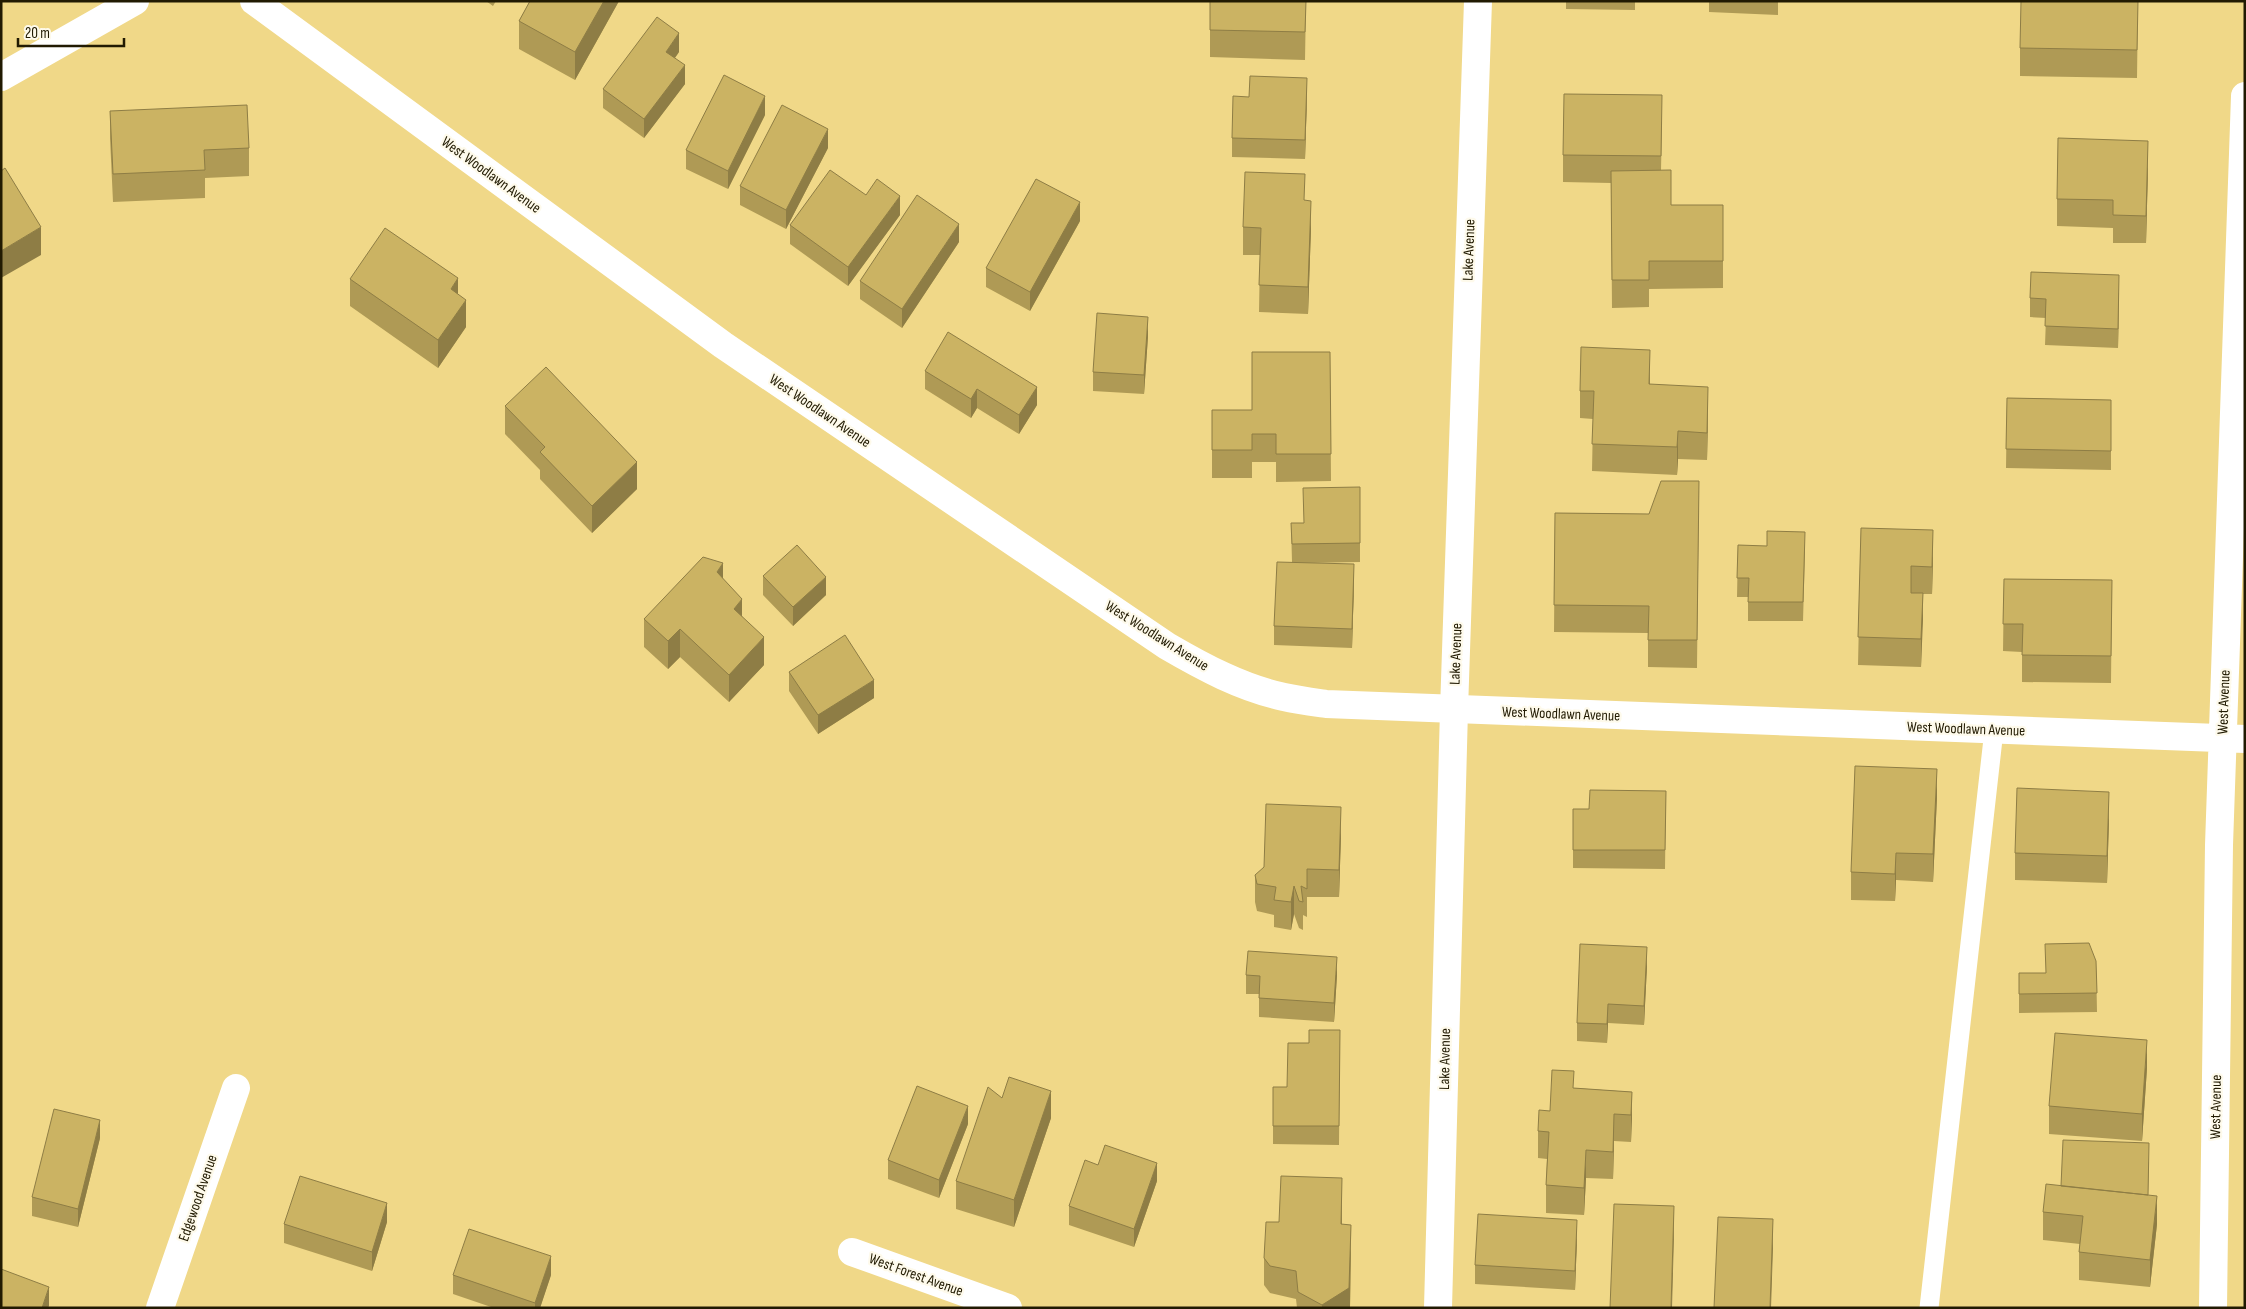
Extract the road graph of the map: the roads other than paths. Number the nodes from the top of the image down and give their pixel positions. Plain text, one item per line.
1 (135, 1) edge
2 (254, 1) edge
3 (1478, 1) edge
4 (1, 77) edge
5 (2245, 96) edge
6 (1454, 710) junction
7 (1994, 730) junction
8 (2234, 739) edge
9 (236, 1088) dead end
10 (852, 1252) dead end
11 (160, 1308) edge
12 (1008, 1308) edge
13 (1438, 1308) edge
14 (1928, 1308) edge
15 (2212, 1308) edge

1 - 4 street
2 - 6 street, West Woodlawn Avenue
3 - 6 street, Lake Avenue
5 - 8 street, West Avenue
6 - 7 street, West Woodlawn Avenue
6 - 13 street, Lake Avenue
7 - 8 street, West Woodlawn Avenue
7 - 14 lane
8 - 15 street, West Avenue
9 - 11 street, Edgewood Avenue
10 - 12 street, West Forest Avenue

